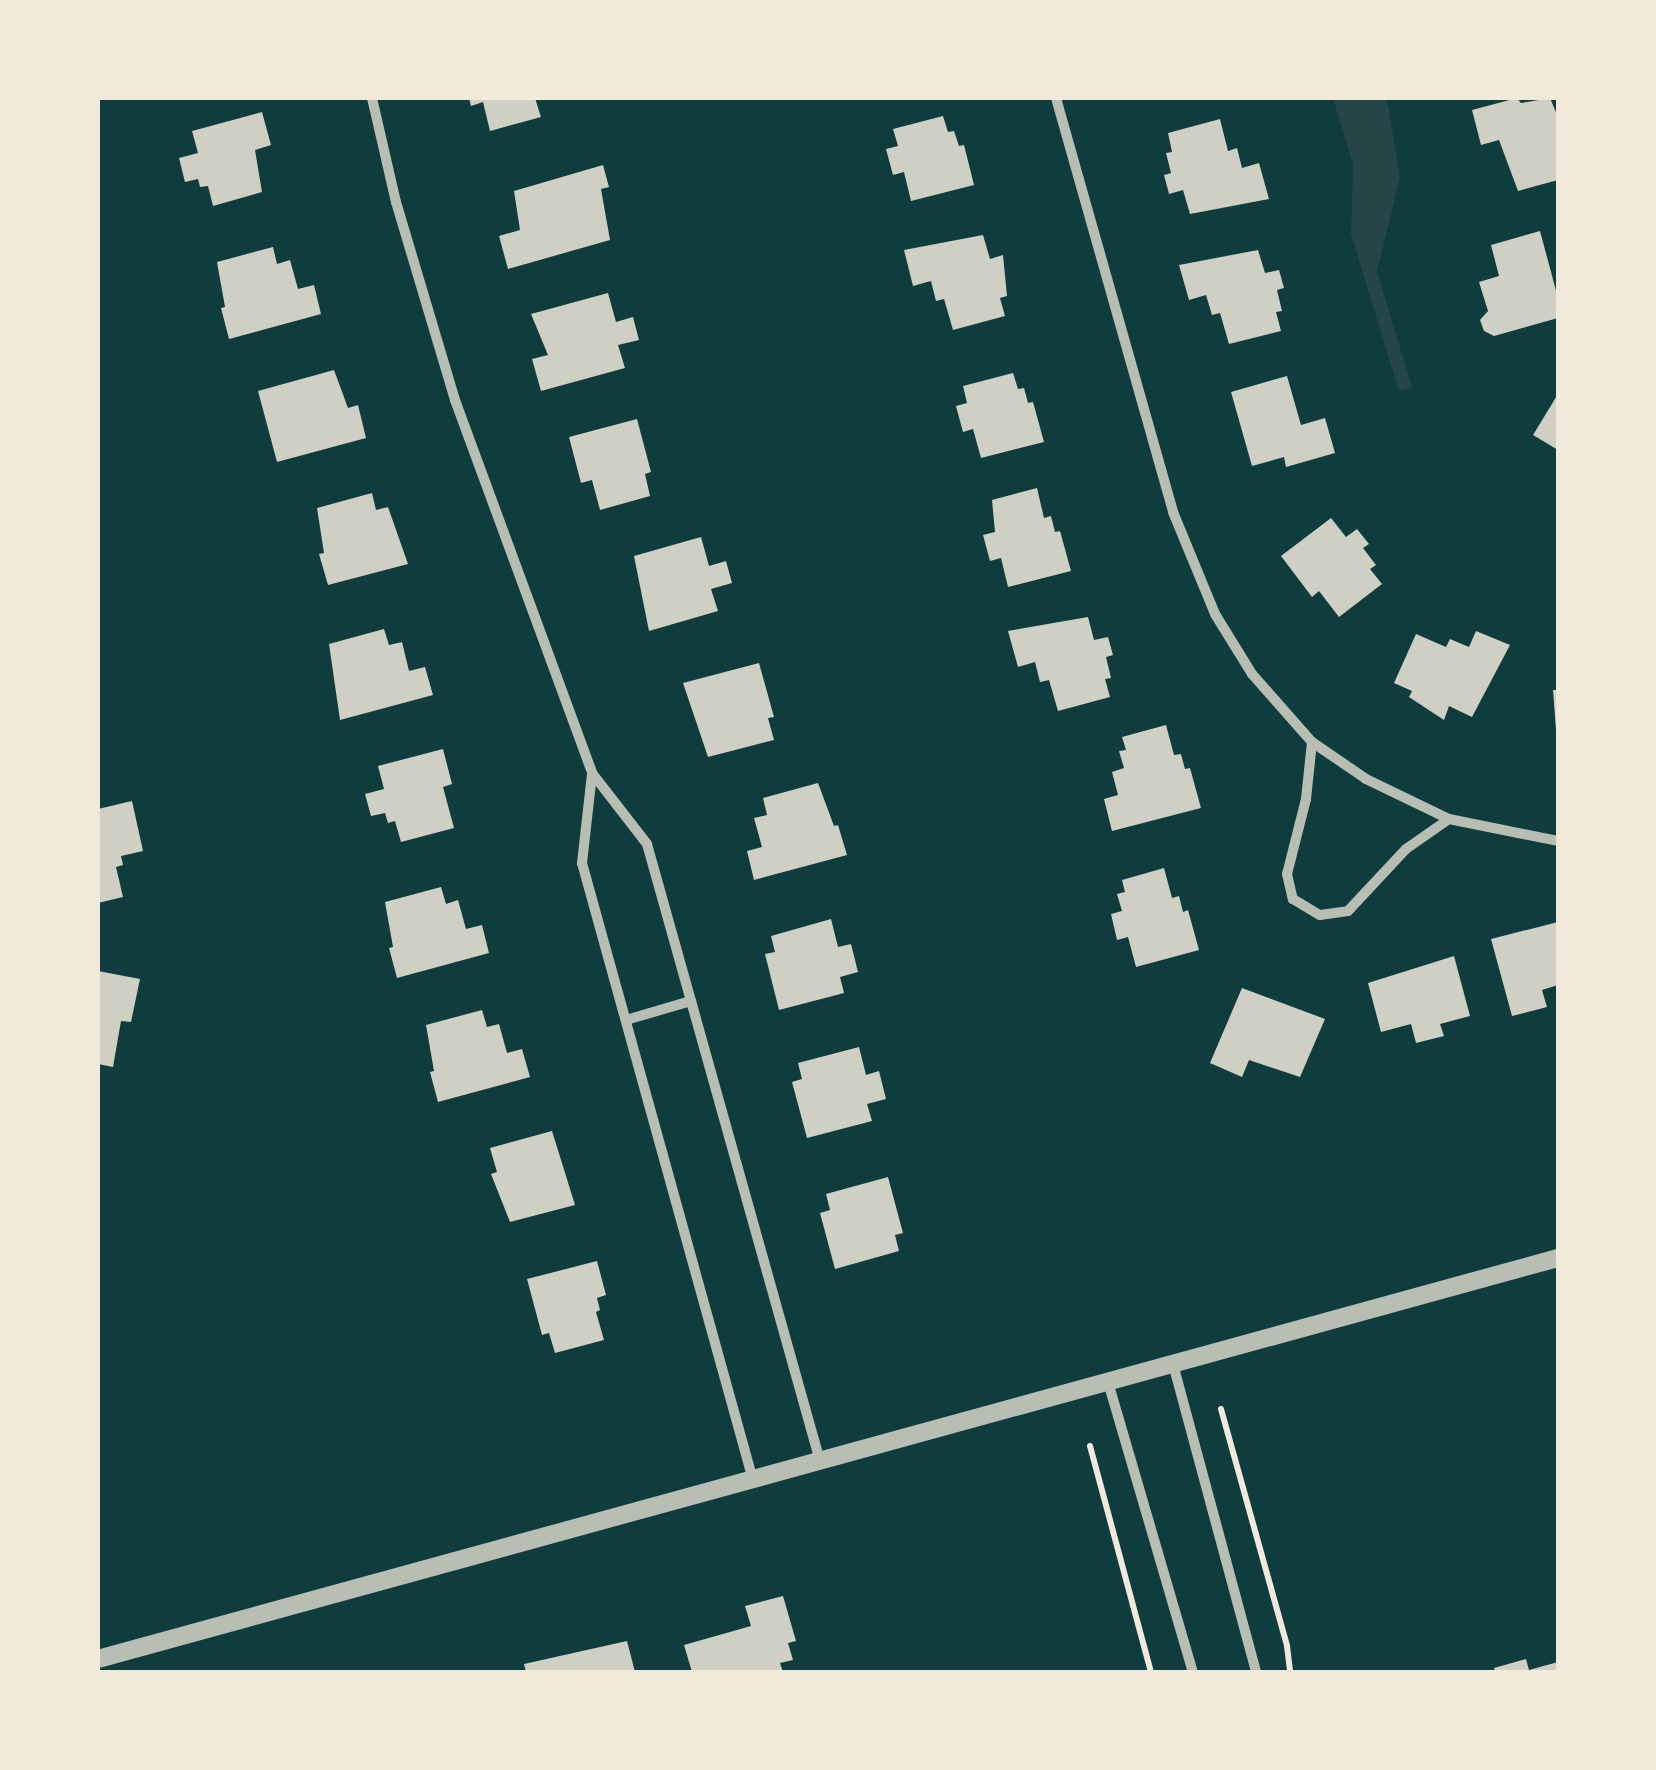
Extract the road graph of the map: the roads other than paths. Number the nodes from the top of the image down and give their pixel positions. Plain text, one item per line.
1 (372, 98) edge
2 (1056, 98) edge
3 (1312, 742) junction
4 (592, 773) junction
5 (1449, 819) junction
6 (1558, 841) edge
7 (691, 1001) junction
8 (626, 1020) junction
9 (1558, 1258) edge
10 (1172, 1364) junction
11 (1108, 1382) junction
12 (820, 1461) junction
13 (753, 1480) junction
14 (98, 1659) edge
15 (1193, 1672) edge
16 (1256, 1672) edge

1 - 4 street
2 - 3 street
3 - 5 street
3 - 5 street
4 - 7 street
4 - 8 street
5 - 6 street
7 - 8 street
7 - 12 street
8 - 13 street
9 - 10 street
10 - 11 street
10 - 16 street
11 - 12 street
11 - 15 street
12 - 13 street
13 - 14 street

